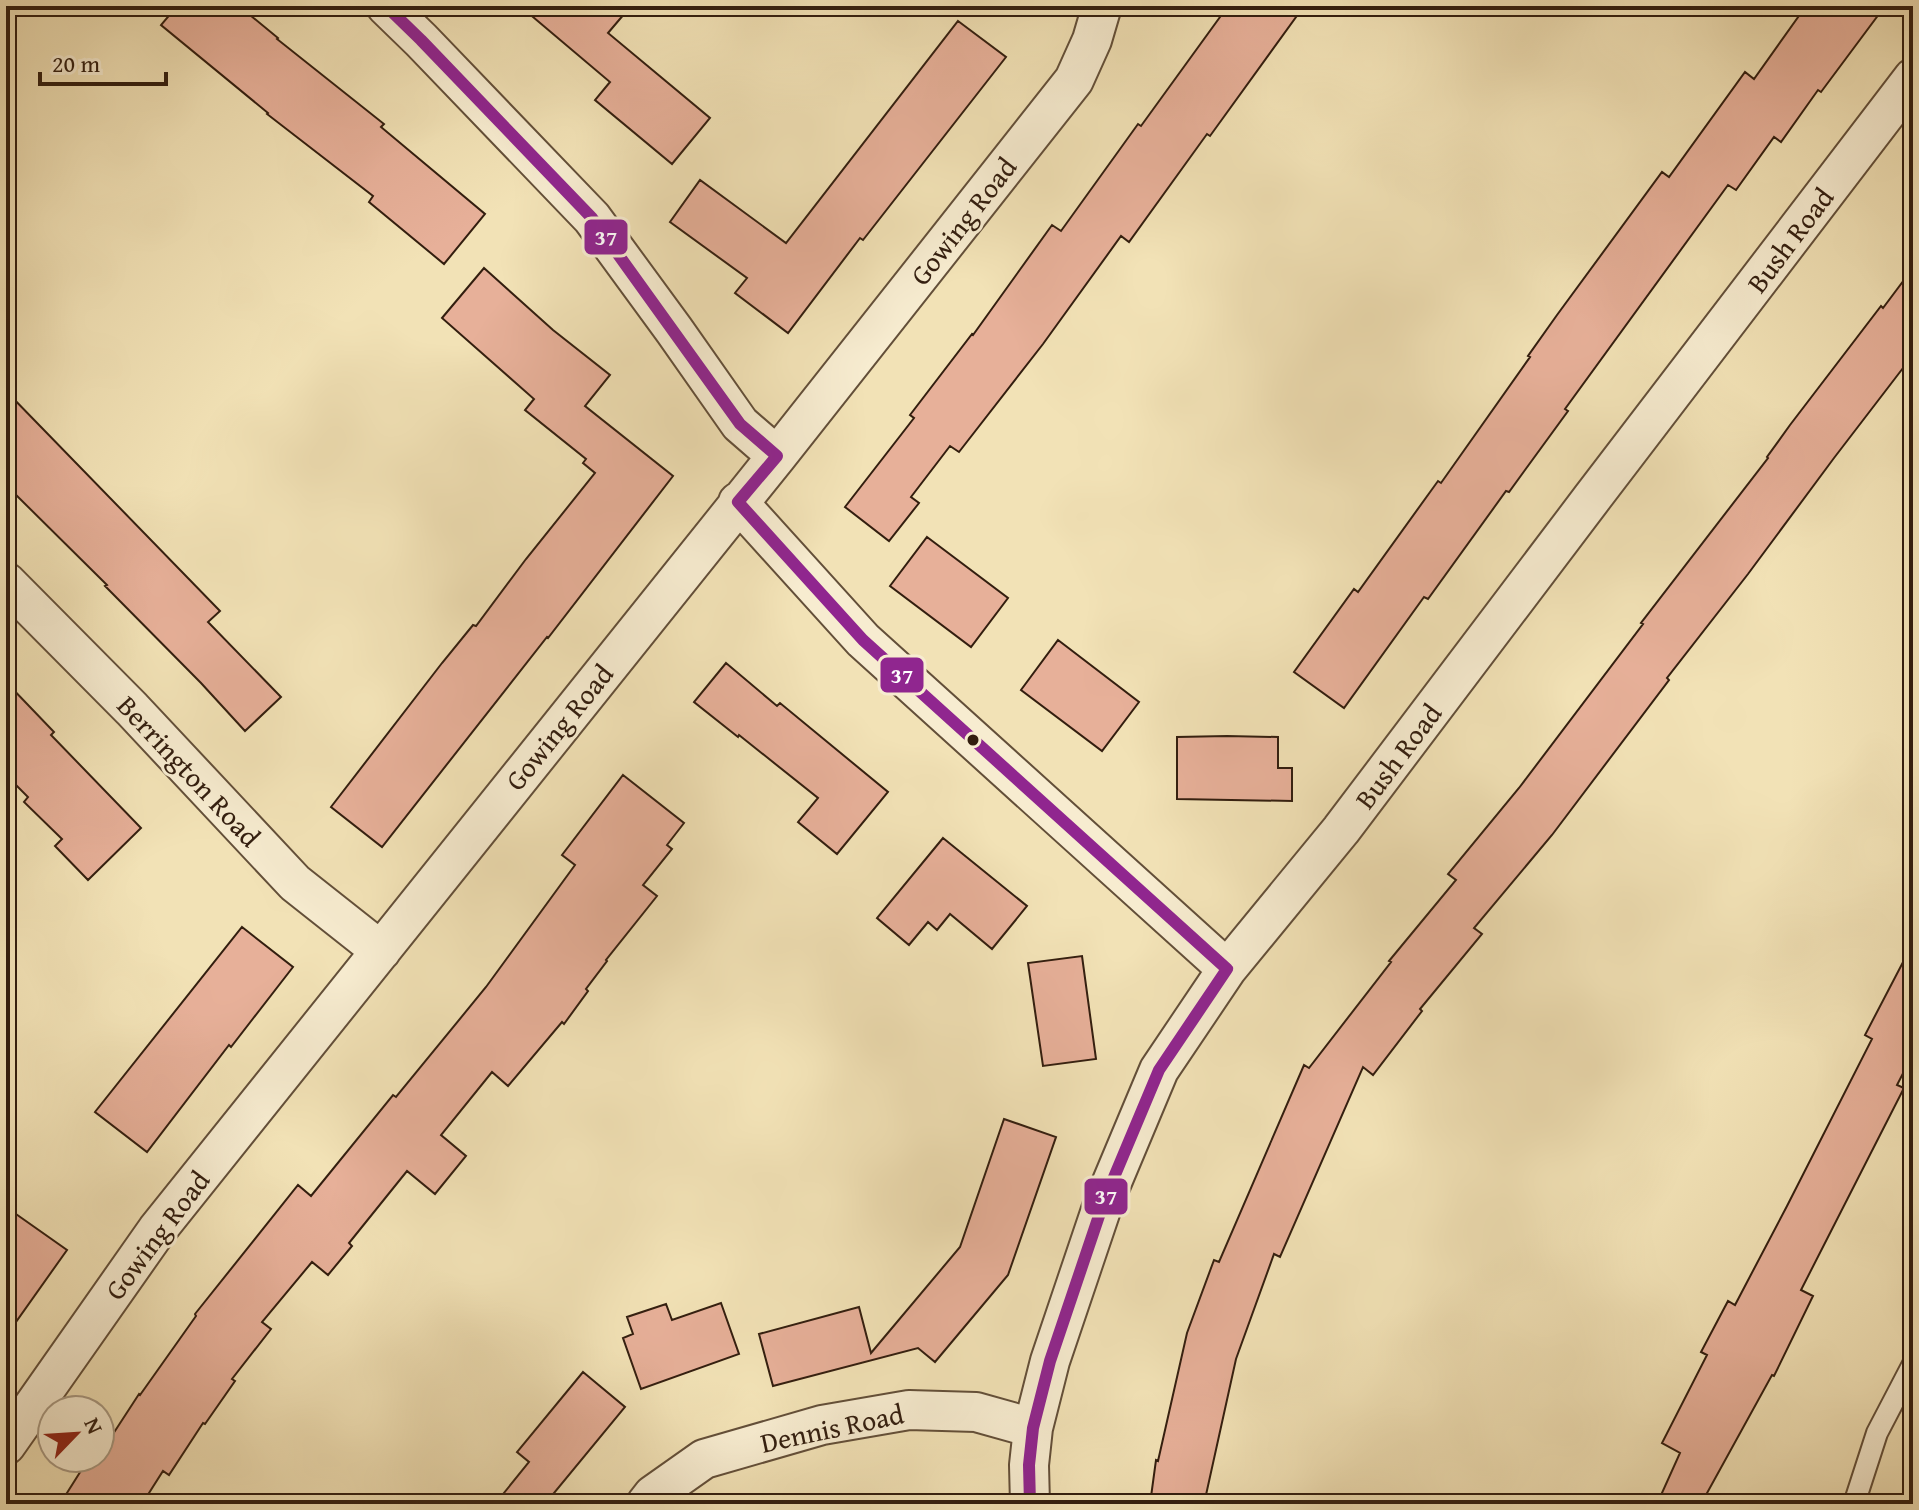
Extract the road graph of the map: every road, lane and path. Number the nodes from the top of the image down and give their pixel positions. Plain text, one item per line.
1 (386, 6) edge
2 (1102, 6) edge
3 (1913, 78) edge
4 (777, 456) junction
5 (738, 502) junction
6 (6, 582) edge
7 (381, 951) junction
8 (1227, 969) junction
9 (1913, 1364) edge
10 (1033, 1428) junction
11 (10, 1431) edge
12 (646, 1504) edge
13 (1030, 1504) edge
14 (1854, 1504) edge

1 - 4 street
2 - 4 street, Gowing Road
3 - 8 street, Bush Road
4 - 5 street, Gowing Road
5 - 7 street, Gowing Road
5 - 8 street
6 - 7 street, Berrington Road
7 - 11 street, Gowing Road
8 - 10 street, Bush Road
9 - 14 lane
10 - 12 street, Dennis Road
10 - 13 street, Bush Road

